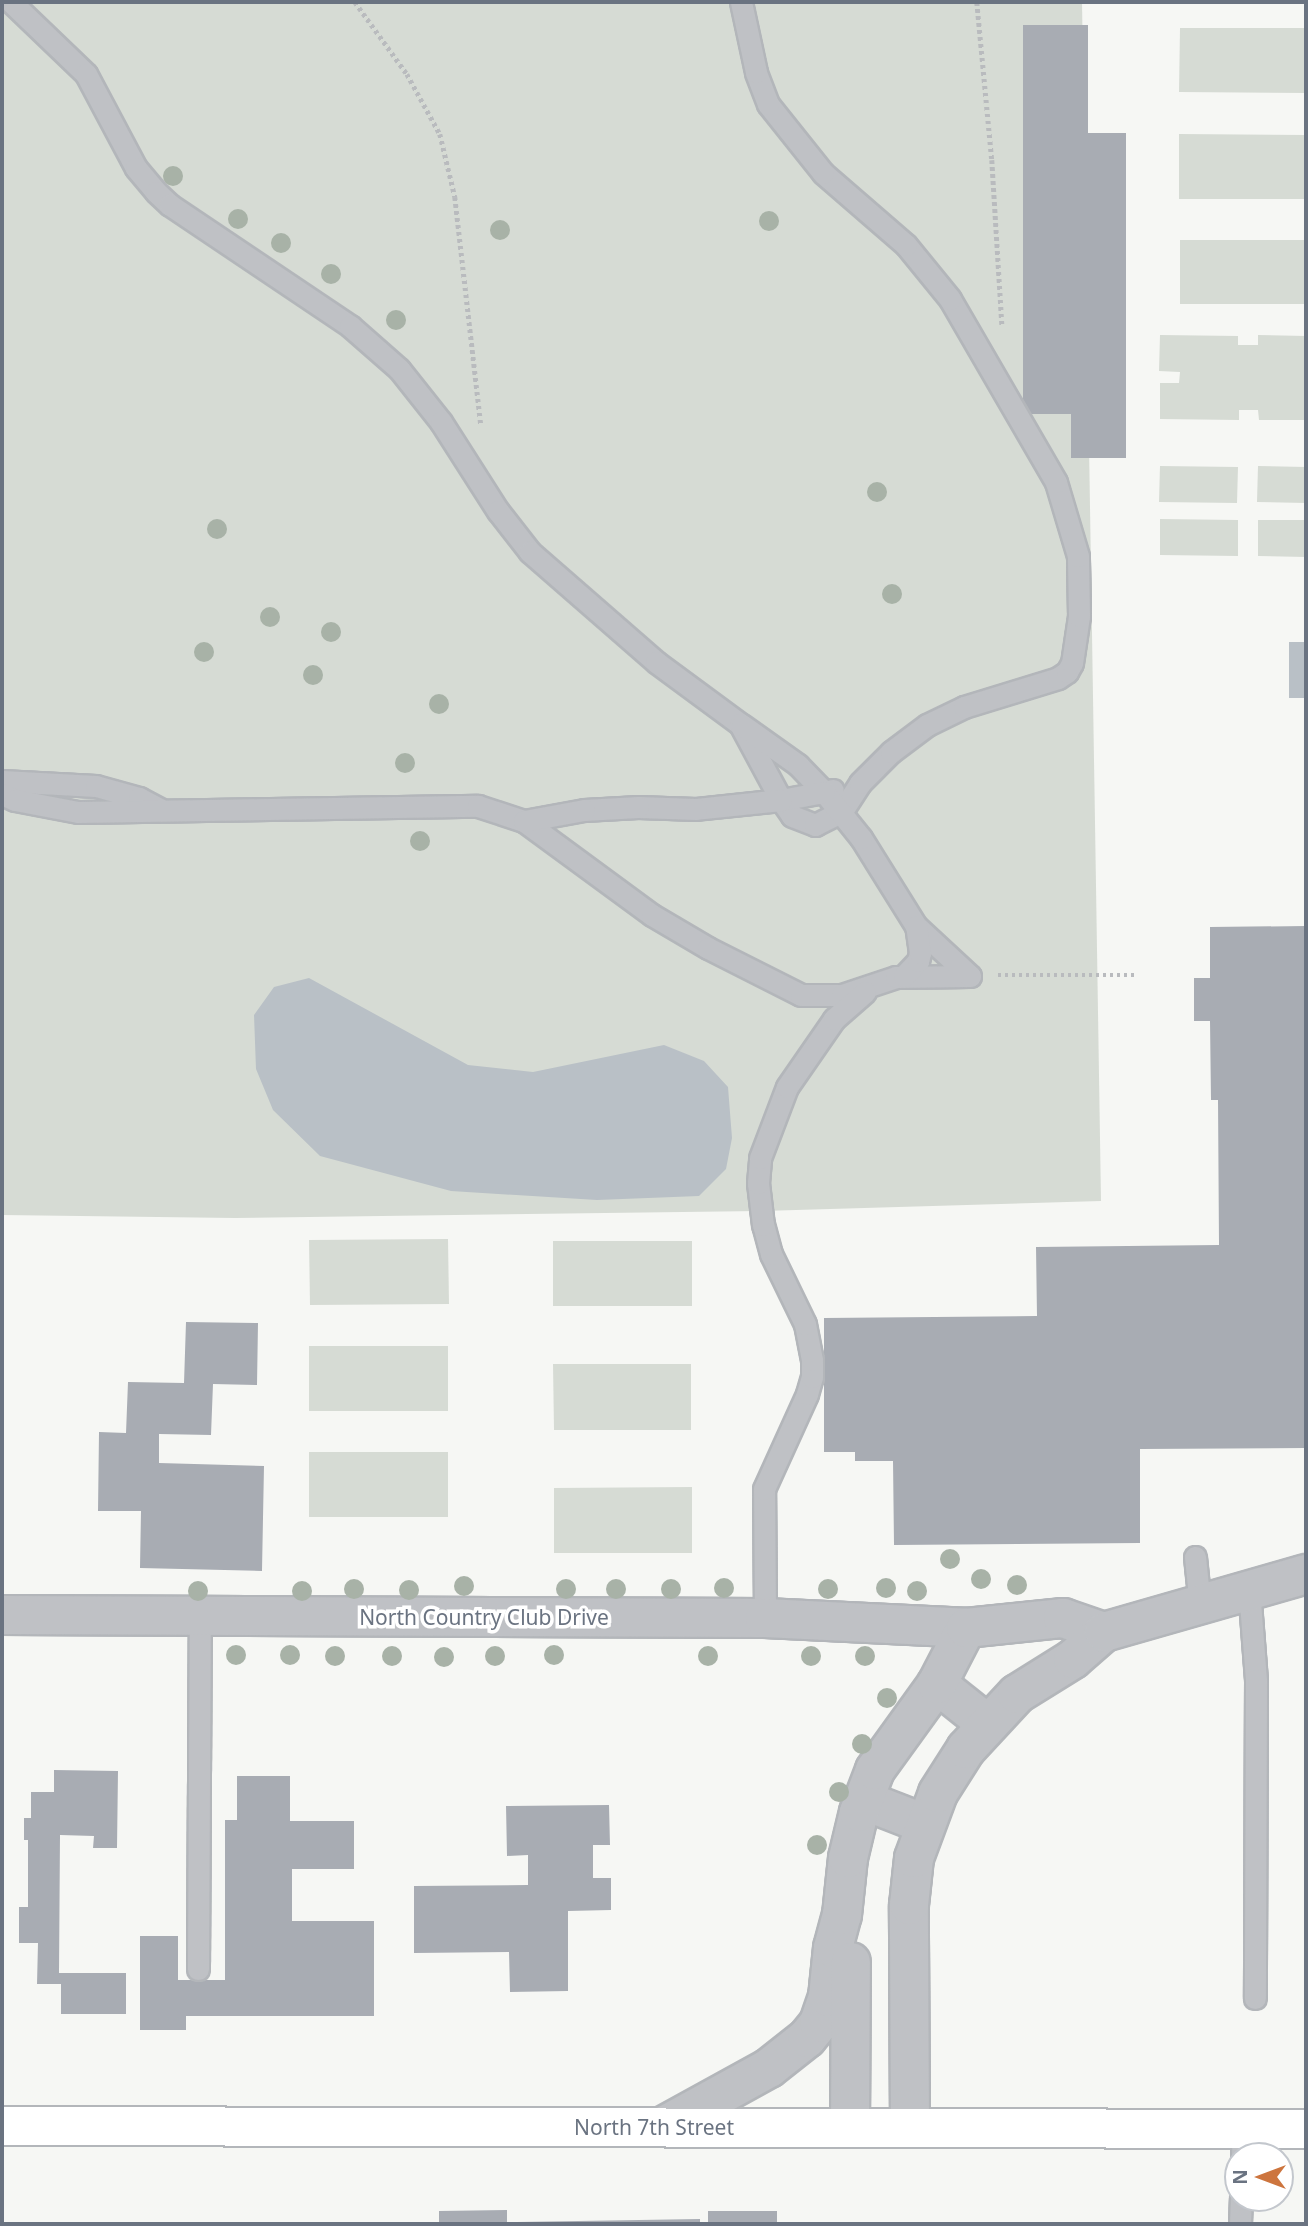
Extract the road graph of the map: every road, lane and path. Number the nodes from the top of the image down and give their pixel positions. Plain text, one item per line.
1 (11, 2) edge
2 (355, 2) edge
3 (741, 2) edge
4 (977, 2) edge
5 (1002, 334) dead end
6 (483, 435) dead end
7 (740, 724) junction
8 (2, 781) edge
9 (860, 783) junction
10 (824, 792) junction
11 (2, 794) edge
12 (781, 800) junction
13 (162, 811) junction
14 (842, 811) junction
15 (524, 821) junction
16 (916, 926) junction
17 (1138, 975) dead end
18 (904, 976) junction
19 (970, 976) junction
20 (873, 985) junction
21 (1195, 1557) dead end
22 (1306, 1574) edge
23 (1249, 1589) junction
24 (1199, 1605) junction
25 (2, 1615) edge
26 (200, 1616) junction
27 (765, 1618) junction
28 (966, 1628) junction
29 (1104, 1632) junction
30 (937, 1684) junction
31 (986, 1723) junction
32 (863, 1800) junction
33 (925, 1824) junction
34 (842, 1916) junction
35 (198, 1969) dead end
36 (1255, 1998) dead end
37 (2, 2126) edge
38 (662, 2127) junction
39 (850, 2127) junction
40 (910, 2127) junction
41 (1306, 2129) edge
42 (1242, 2142) edge

1 - 7 lane
2 - 6 path
3 - 9 lane
4 - 5 path
7 - 10 lane
7 - 12 lane
8 - 13 lane
9 - 10 lane
9 - 14 lane
10 - 12 lane
10 - 14 lane
11 - 13 lane
12 - 14 lane
12 - 15 lane
13 - 15 lane
14 - 16 lane
15 - 20 lane
16 - 18 lane
16 - 19 lane
17 - 19 path
18 - 19 lane
18 - 20 lane
20 - 27 lane
21 - 24 lane
22 - 23 street
23 - 24 street
23 - 36 lane
24 - 29 street
25 - 26 street, North Country Club Drive
26 - 27 street, North Country Club Drive
26 - 35 lane
27 - 28 street, North Country Club Drive
28 - 29 street, North Country Club Drive
28 - 30 street
29 - 31 street
30 - 31 street
30 - 32 street
31 - 33 street
32 - 33 street
32 - 34 street
33 - 40 street
34 - 38 street
34 - 39 street
37 - 38 main road, North 7th Street
38 - 39 main road, North 7th Street
39 - 40 main road, North 7th Street
40 - 42 main road, North 7th Street
41 - 42 main road, North 7th Street

